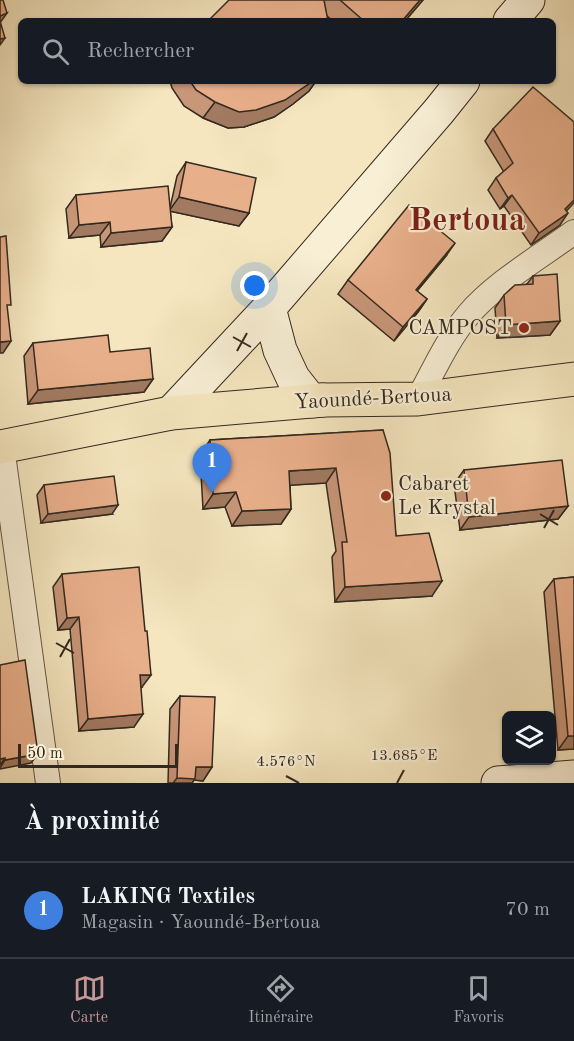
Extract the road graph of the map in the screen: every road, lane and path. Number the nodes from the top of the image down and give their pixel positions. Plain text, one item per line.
1 (461, 84) edge
2 (574, 232) edge
3 (269, 308) junction
4 (574, 379) edge
5 (418, 399) junction
6 (323, 400) junction
7 (171, 413) junction
8 (1, 447) edge
9 (574, 777) edge
10 (48, 783) edge
11 (498, 783) edge

1 - 3 main road
2 - 5 street
3 - 6 main road
3 - 7 main road
4 - 5 highway, Yaoundé-Bertoua
5 - 6 highway, Yaoundé-Bertoua
6 - 7 highway, Yaoundé-Bertoua
7 - 8 highway, Yaoundé-Bertoua
8 - 10 street
9 - 11 main road

